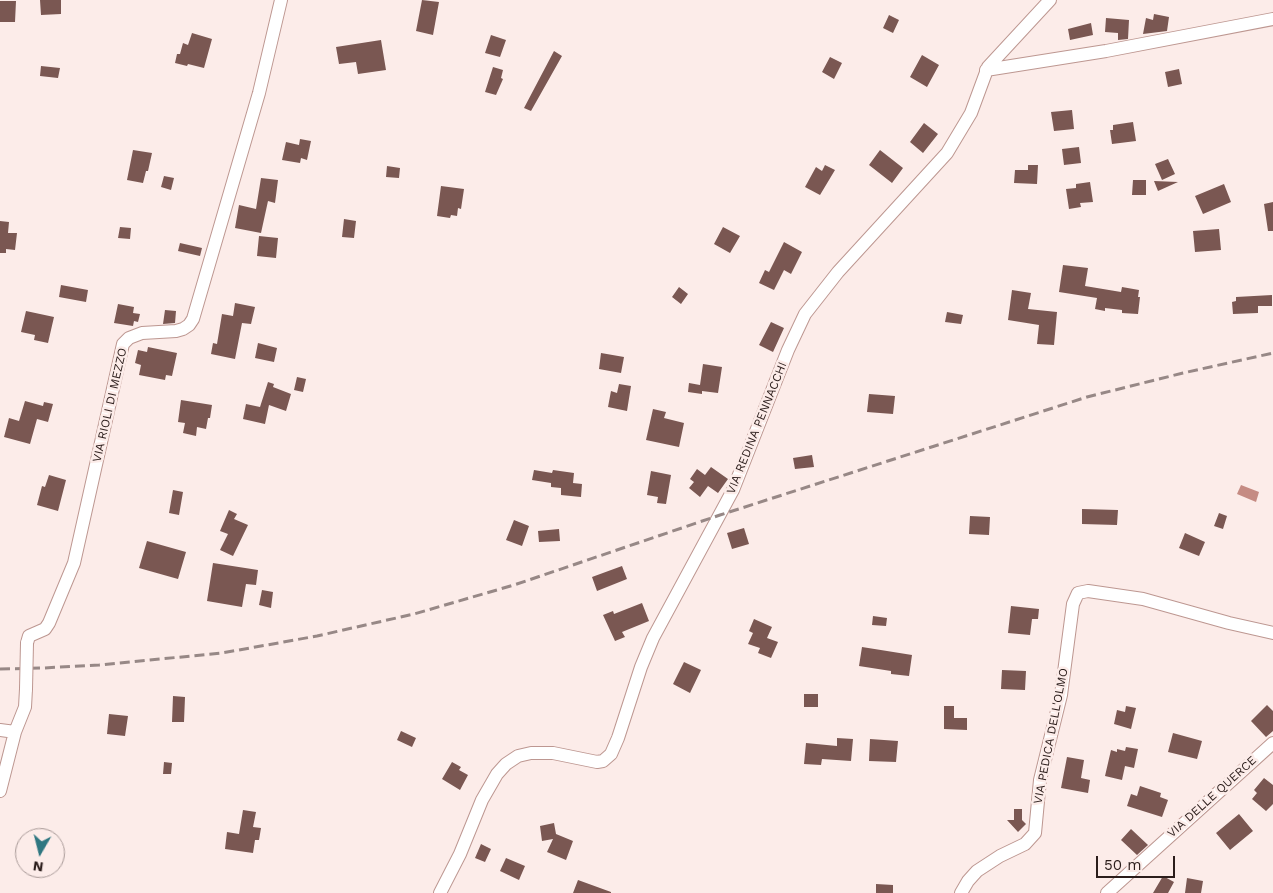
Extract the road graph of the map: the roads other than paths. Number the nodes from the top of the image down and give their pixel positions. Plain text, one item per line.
1 (281, 0) edge
2 (1050, 0) edge
3 (1273, 20) edge
4 (986, 70) junction
5 (1273, 633) edge
6 (0, 730) edge
7 (15, 732) junction
8 (1273, 742) edge
9 (0, 791) edge
10 (440, 893) edge
11 (962, 893) edge
12 (1107, 893) edge

1 - 7 street, VIA RIOLI DI MEZZO, bridge
2 - 4 street, VIA REDINA PENNACCHI
3 - 4 street
4 - 10 street, VIA REDINA PENNACCHI
5 - 11 street, VIA PEDICA DELL'OLMO
6 - 7 street
7 - 9 street, VIA RIOLI DI MEZZO
8 - 12 street, VIA DELLE QUERCE

